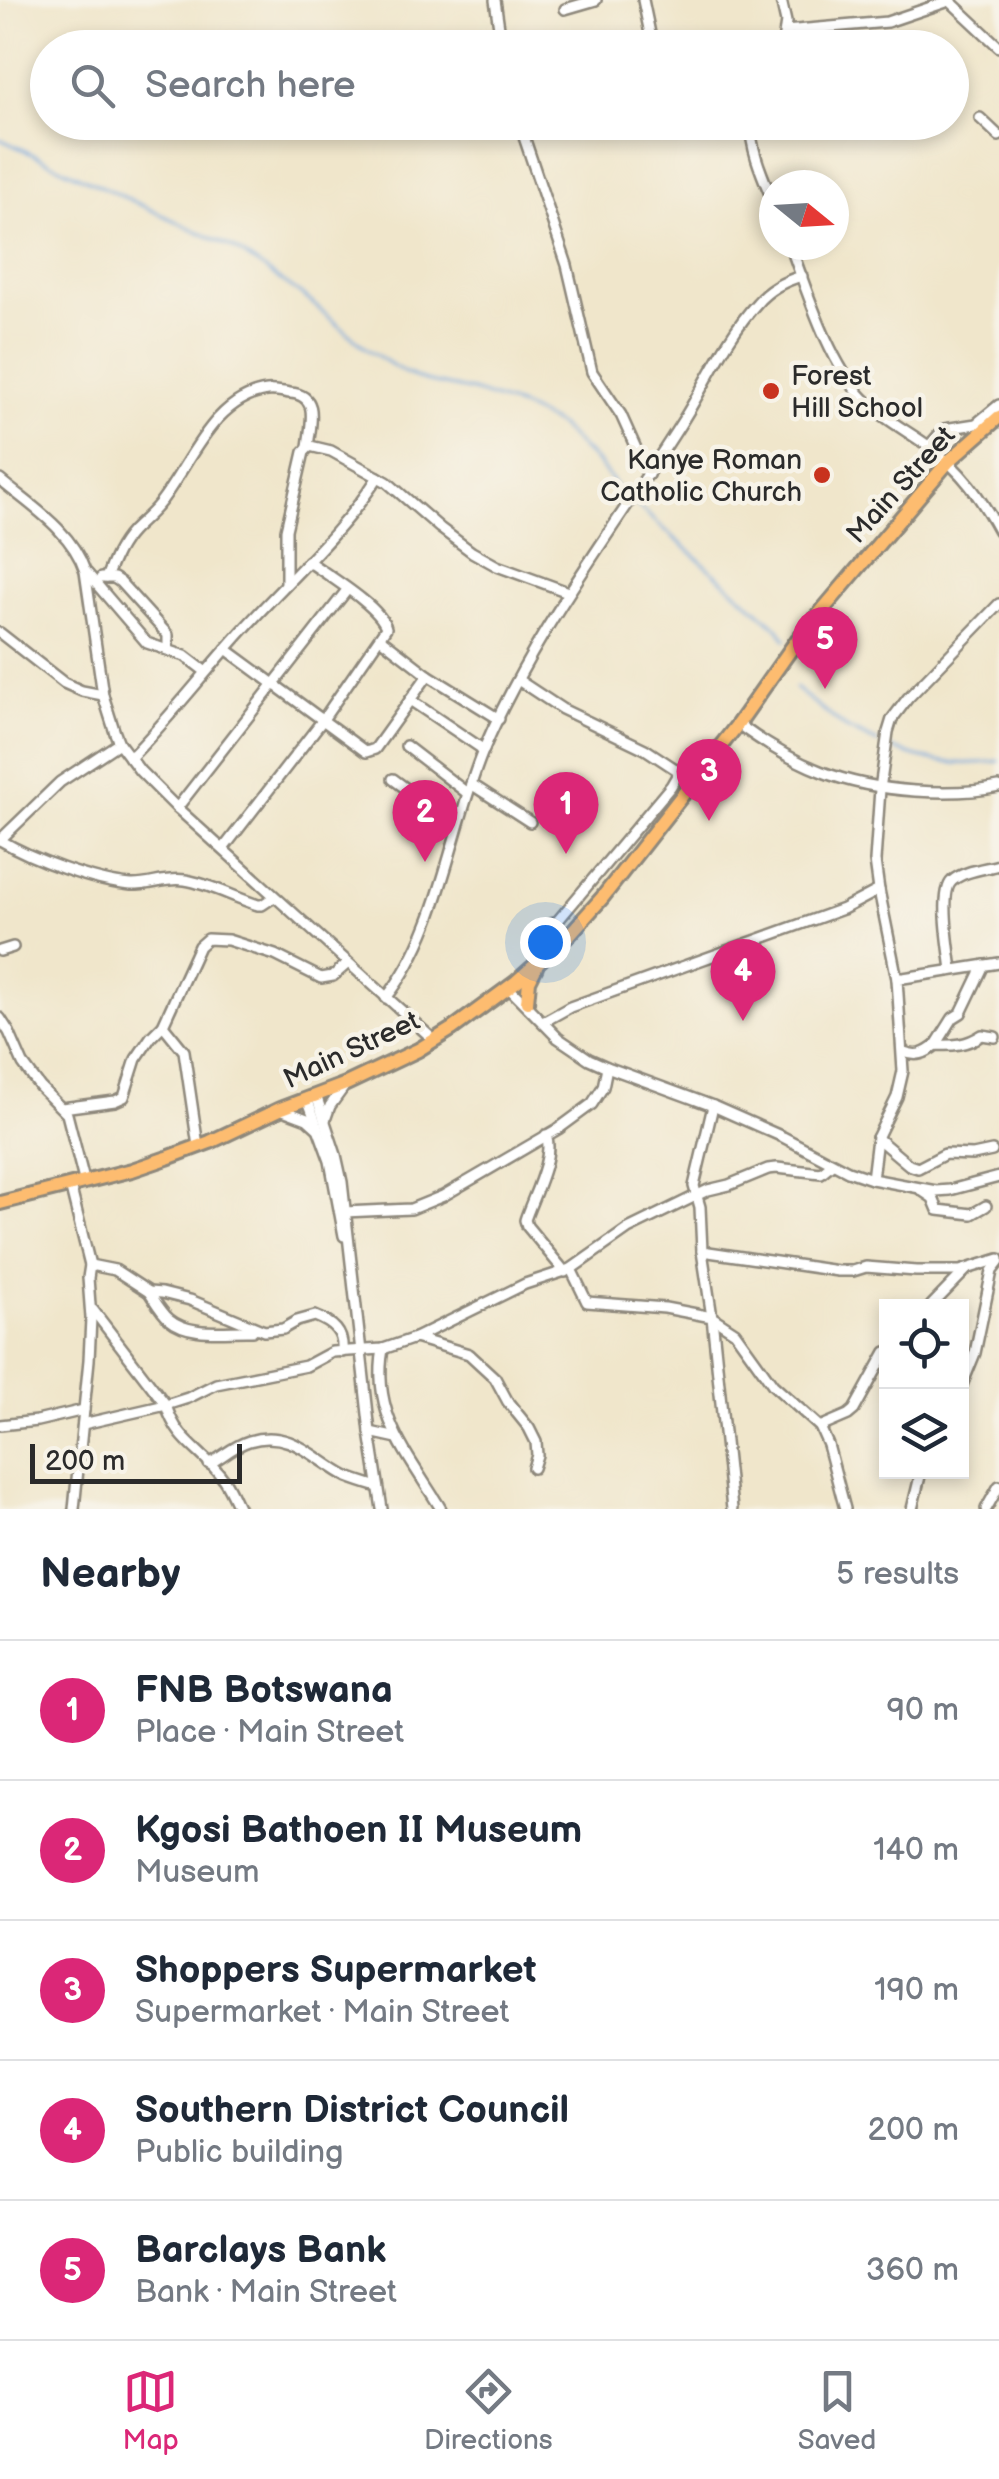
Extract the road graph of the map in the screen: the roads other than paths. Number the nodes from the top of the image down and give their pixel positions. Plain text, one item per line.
1 (496, 0) edge
2 (596, 0) edge
3 (642, 0) edge
4 (781, 0) edge
5 (951, 0) edge
6 (565, 9) dead end
7 (500, 30) edge
8 (649, 30) edge
9 (785, 30) edge
10 (796, 30) edge
11 (999, 47) edge
12 (980, 118) dead end
13 (999, 136) edge
14 (525, 140) edge
15 (751, 140) edge
16 (760, 170) edge
17 (796, 260) edge
18 (802, 276) junction
19 (999, 405) edge
20 (999, 417) edge
21 (929, 446) junction
22 (308, 447) junction
23 (948, 462) junction
24 (648, 475) junction
25 (378, 477) junction
26 (0, 480) edge
27 (999, 531) edge
28 (308, 561) junction
29 (85, 570) junction
30 (106, 578) junction
31 (94, 580) junction
32 (286, 584) junction
33 (348, 590) junction
34 (568, 592) junction
35 (999, 604) edge
36 (0, 633) edge
37 (380, 638) junction
38 (226, 649) junction
39 (168, 651) junction
40 (206, 672) junction
41 (428, 675) junction
42 (518, 680) junction
43 (274, 685) junction
44 (103, 695) junction
45 (410, 700) junction
46 (499, 718) junction
47 (322, 720) junction
48 (738, 724) junction
49 (119, 743) junction
50 (406, 746) dead end
51 (484, 750) junction
52 (130, 758) junction
53 (394, 779) dead end
54 (999, 786) edge
55 (469, 788) junction
56 (880, 789) junction
57 (178, 808) junction
58 (530, 822) dead end
59 (457, 826) junction
60 (223, 850) junction
61 (999, 865) edge
62 (879, 890) junction
63 (274, 897) junction
64 (554, 924) junction
65 (566, 938) junction
66 (13, 947) dead end
67 (0, 951) edge
68 (348, 963) junction
69 (537, 963) junction
70 (999, 963) edge
71 (984, 966) junction
72 (952, 970) junction
73 (897, 979) junction
74 (512, 984) junction
75 (386, 998) junction
76 (491, 1000) junction
77 (527, 1003) junction
78 (0, 1018) edge
79 (543, 1022) junction
80 (164, 1025) junction
81 (995, 1037) dead end
82 (434, 1040) junction
83 (936, 1045) junction
84 (904, 1052) junction
85 (607, 1068) junction
86 (346, 1084) junction
87 (311, 1096) junction
88 (713, 1106) junction
89 (62, 1108) junction
90 (280, 1109) junction
91 (322, 1126) junction
92 (546, 1135) junction
93 (877, 1138) junction
94 (198, 1146) junction
95 (992, 1151) dead end
96 (832, 1164) junction
97 (999, 1177) edge
98 (872, 1179) junction
99 (84, 1180) junction
100 (70, 1185) junction
101 (343, 1188) junction
102 (919, 1188) junction
103 (698, 1195) junction
104 (3, 1198) edge
105 (986, 1206) dead end
106 (364, 1213) junction
107 (344, 1216) junction
108 (350, 1244) junction
109 (702, 1250) junction
110 (999, 1260) edge
111 (90, 1265) junction
112 (966, 1270) junction
113 (568, 1271) junction
114 (994, 1287) edge
115 (149, 1292) junction
116 (938, 1299) edge
117 (91, 1308) junction
118 (712, 1317) junction
119 (358, 1322) junction
120 (254, 1328) junction
121 (415, 1338) junction
122 (383, 1349) junction
123 (362, 1351) junction
124 (342, 1352) junction
125 (879, 1365) edge
126 (969, 1367) edge
127 (166, 1405) junction
128 (84, 1410) junction
129 (83, 1424) junction
130 (0, 1425) edge
131 (820, 1428) junction
132 (370, 1432) junction
133 (397, 1438) junction
134 (373, 1460) junction
135 (209, 1464) junction
136 (533, 1468) dead end
137 (348, 1476) junction
138 (919, 1479) edge
139 (378, 1486) junction
140 (999, 1486) edge
141 (74, 1509) edge
142 (238, 1509) edge
143 (382, 1509) edge
144 (441, 1509) edge
145 (732, 1509) edge
146 (845, 1509) edge
147 (912, 1509) edge
148 (986, 1509) edge

1 - 7 street
2 - 6 street
3 - 8 street
4 - 9 street
5 - 10 street
5 - 11 street
12 - 13 street
14 - 24 street
15 - 16 street
17 - 18 street
18 - 21 street
18 - 24 street
19 - 21 street
20 - 23 highway, Main Street
21 - 23 street
22 - 25 street
22 - 30 street
22 - 32 street
23 - 27 street
23 - 48 highway, Main Street
24 - 34 street
25 - 28 street
25 - 34 street
26 - 29 street
28 - 32 street
28 - 33 street
29 - 31 street
29 - 44 street
30 - 31 street
30 - 39 street
31 - 39 street
32 - 38 street
33 - 37 street
33 - 43 street
34 - 42 street
35 - 56 street
36 - 44 street
37 - 41 street
37 - 47 street
38 - 40 street
38 - 43 street
39 - 40 street
40 - 52 street
41 - 45 street
41 - 46 street
42 - 46 street
42 - 64 street
43 - 47 street
43 - 57 street
44 - 49 street
45 - 47 street
45 - 51 street
46 - 51 street
47 - 60 street
48 - 56 street
48 - 65 highway, Main Street
49 - 52 street
49 - 63 street
50 - 55 street
51 - 55 street
52 - 57 street
53 - 59 street
54 - 56 street
55 - 58 street
55 - 59 street
56 - 62 street
57 - 60 street
59 - 75 street
60 - 63 street
61 - 72 street
62 - 73 street
62 - 79 street
63 - 68 street
64 - 65 highway
64 - 69 street
65 - 69 highway, Main Street
66 - 67 street
68 - 75 street
68 - 80 street
69 - 74 highway, Main Street
69 - 77 highway
70 - 71 street
71 - 72 street
71 - 83 street
72 - 73 street
73 - 84 street
74 - 76 highway, Main Street
74 - 77 street
75 - 82 street
76 - 77 highway
76 - 82 highway, Main Street
77 - 79 street
78 - 89 street
79 - 85 street
80 - 89 street
80 - 94 street
81 - 83 street
82 - 86 highway, Main Street
83 - 84 street
84 - 93 street
85 - 88 street
85 - 92 street
86 - 87 highway, Main Street
86 - 91 street
87 - 90 highway, Main Street
87 - 91 street
88 - 96 street
88 - 103 street
89 - 99 street
90 - 91 street
90 - 94 highway, Main Street
91 - 101 street
91 - 107 street
92 - 106 street
92 - 113 street
93 - 95 street
93 - 98 street
94 - 99 highway, Main Street
96 - 98 street
96 - 103 street
97 - 102 street
98 - 102 street
99 - 100 highway, Main Street
100 - 104 highway, Main Street
100 - 111 street
101 - 106 street
101 - 107 street
102 - 105 street
103 - 109 street
103 - 113 street
106 - 107 street
106 - 108 street
107 - 108 street
107 - 119 street
108 - 119 street
109 - 112 street
109 - 118 street
110 - 112 street
110 - 114 street
111 - 115 street
111 - 117 street
112 - 116 street
113 - 118 street
113 - 121 street
114 - 126 street
115 - 120 street
115 - 120 street
117 - 127 street
117 - 128 street
118 - 131 street
118 - 145 street
119 - 123 street
120 - 124 street
121 - 122 street
121 - 136 street
122 - 123 street
122 - 133 street
123 - 124 street
123 - 132 street
124 - 127 street
125 - 131 street
127 - 129 street
127 - 135 street
128 - 129 street
128 - 130 street
129 - 141 street
131 - 146 street
132 - 133 street
132 - 134 street
133 - 144 street
134 - 137 street
134 - 139 street
135 - 137 street
135 - 142 street
137 - 139 street
138 - 147 street
139 - 143 street
140 - 148 street

